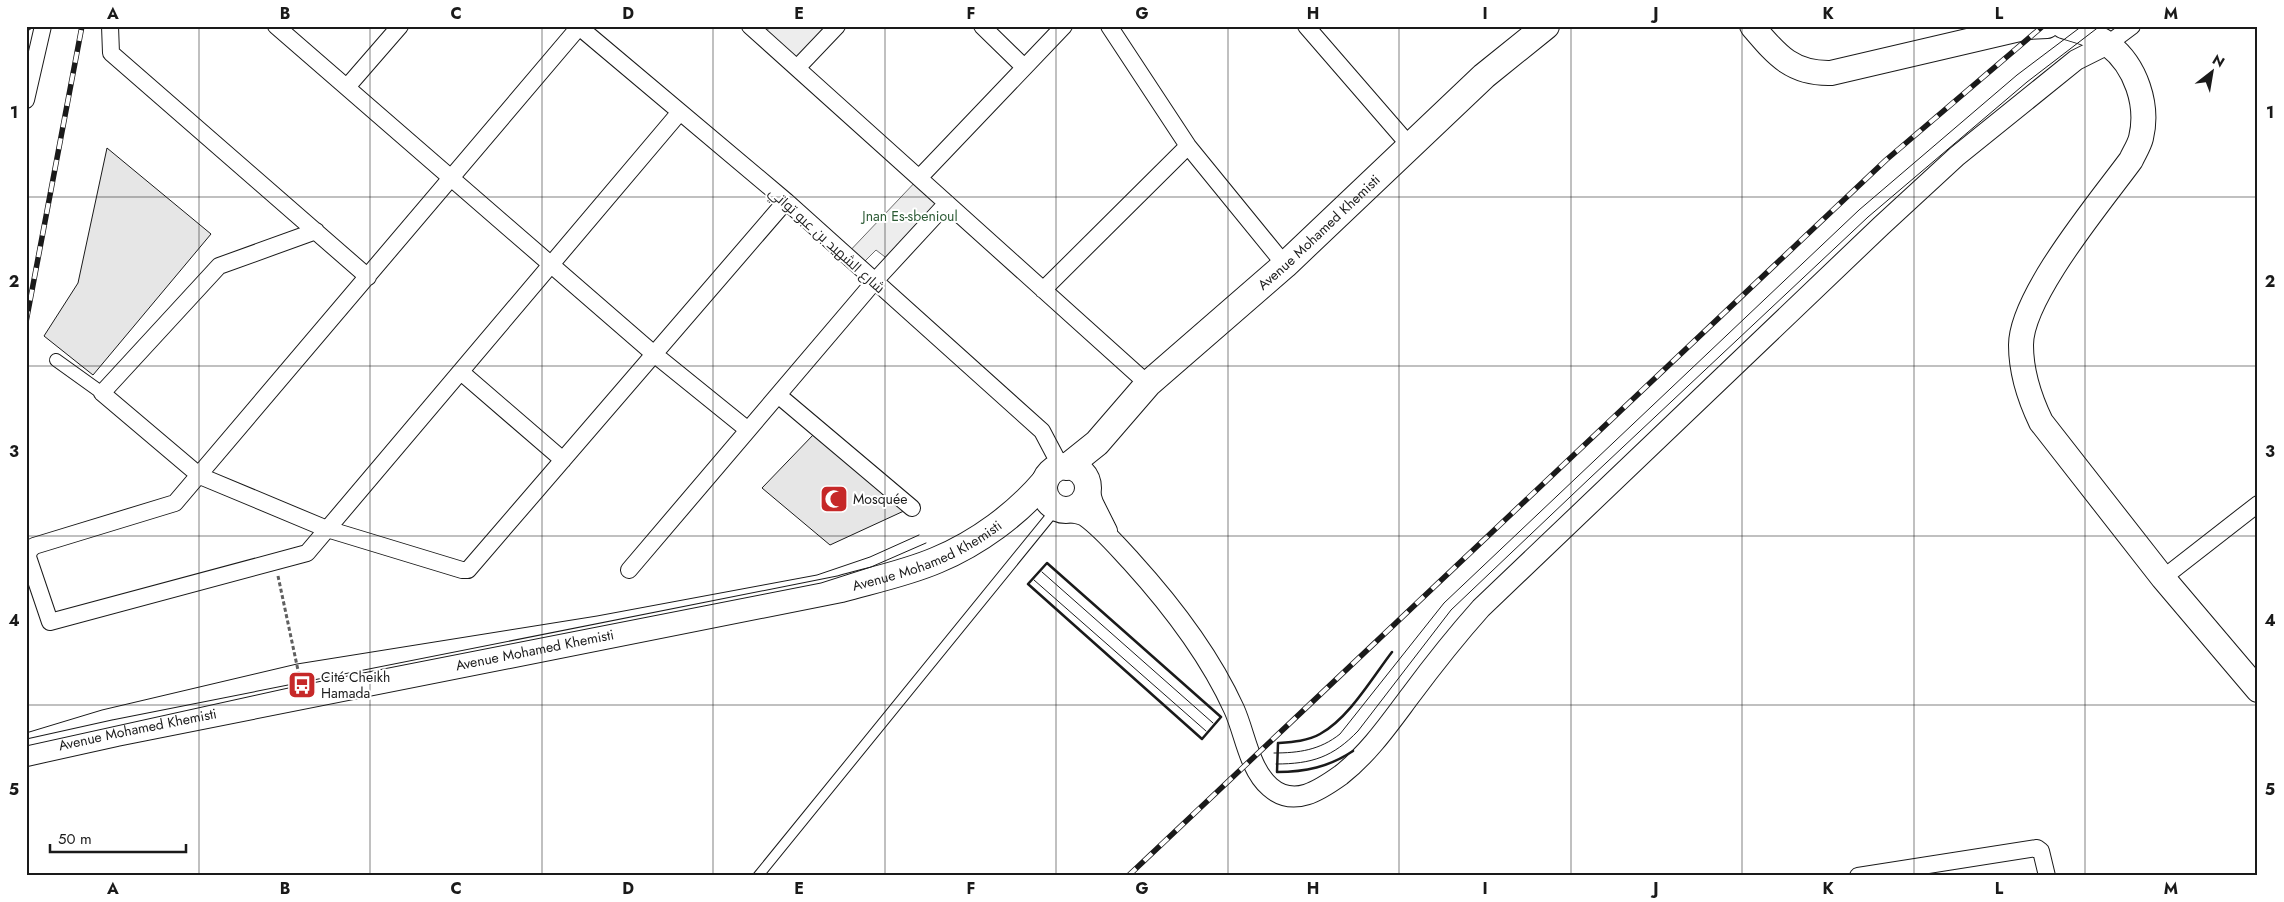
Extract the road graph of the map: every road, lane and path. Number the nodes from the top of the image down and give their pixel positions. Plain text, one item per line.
1 (43, 26) edge
2 (110, 26) edge
3 (276, 26) edge
4 (400, 26) edge
5 (837, 26) edge
6 (982, 26) edge
7 (1064, 26) edge
8 (1110, 26) edge
9 (1306, 26) edge
10 (1546, 26) edge
11 (1752, 26) edge
12 (2063, 26) edge
13 (2132, 26) edge
14 (578, 27) edge
15 (2034, 27) edge
16 (761, 30) edge
17 (2108, 44) junction
18 (1024, 67) junction
19 (796, 68) junction
20 (346, 87) junction
21 (26, 100) edge
22 (680, 112) junction
23 (1188, 146) junction
24 (1410, 146) junction
25 (451, 178) junction
26 (919, 178) junction
27 (786, 201) junction
28 (947, 204) junction
29 (316, 232) junction
30 (551, 265) junction
31 (1286, 265) junction
32 (368, 276) junction
33 (874, 282) junction
34 (1044, 290) junction
35 (654, 354) junction
36 (56, 360) dead end
37 (461, 372) junction
38 (1148, 384) junction
39 (102, 393) junction
40 (778, 395) junction
41 (748, 430) junction
42 (562, 460) junction
43 (200, 476) junction
44 (1064, 487) junction
45 (2258, 504) edge
46 (912, 508) dead end
47 (327, 530) junction
48 (1111, 540) junction
49 (274, 562) junction
50 (629, 570) dead end
51 (2163, 578) junction
52 (300, 678) dead end
53 (2258, 690) edge
54 (26, 753) edge
55 (758, 876) edge
56 (1858, 876) edge
57 (2047, 876) edge

1 - 21 street
2 - 29 street
3 - 20 street
4 - 20 street
5 - 19 street
6 - 18 street
7 - 18 street
8 - 23 street
9 - 24 street
10 - 24 main road, Avenue Mohamed Khemisti
11 - 15 main road
12 - 17 main road
13 - 17 street
14 - 22 street, شارع الشهيد بن عبو تواتي
14 - 25 street
16 - 19 street
17 - 48 street
17 - 51 main road
18 - 26 street
19 - 26 street
20 - 25 street
22 - 27 street, شارع الشهيد بن عبو تواتي
22 - 30 street
23 - 31 street
23 - 34 street
24 - 31 main road, Avenue Mohamed Khemisti
25 - 30 street
25 - 32 street
26 - 28 street
27 - 33 street, شارع الشهيد بن عبو تواتي
27 - 35 street
28 - 33 street
28 - 34 street
29 - 32 street
29 - 39 street
30 - 35 street
30 - 37 street
31 - 38 main road, Avenue Mohamed Khemisti
32 - 43 street
33 - 40 street
33 - 44 street, شارع الشهيد بن عبو تواتي
34 - 38 street
35 - 41 street
35 - 42 street
36 - 39 street
37 - 42 street
37 - 47 street
38 - 44 main road, Avenue Mohamed Khemisti
39 - 43 street
40 - 41 street
40 - 46 street
41 - 50 street
42 - 47 street
43 - 47 street
43 - 49 street
44 - 48 street
44 - 48 street
44 - 54 main road, Avenue Mohamed Khemisti
44 - 55 lane
45 - 51 street
47 - 49 street
49 - 52 path
51 - 53 main road
56 - 57 street

